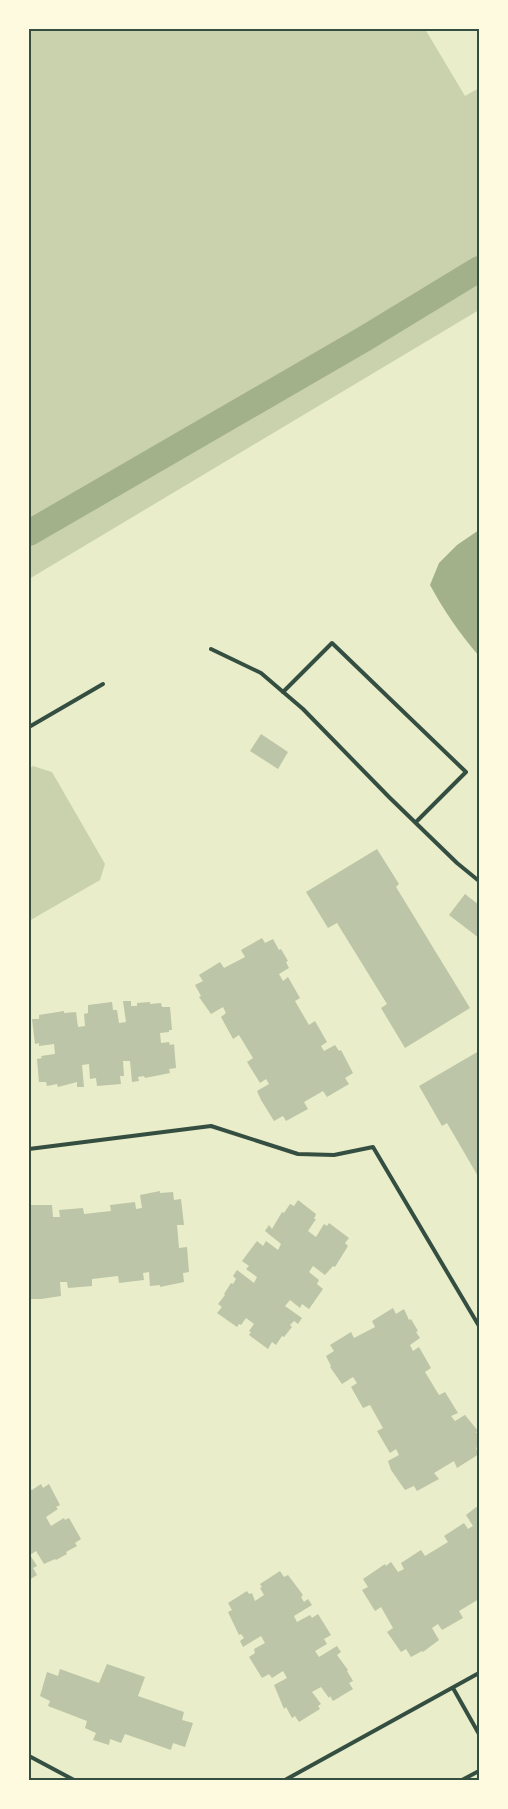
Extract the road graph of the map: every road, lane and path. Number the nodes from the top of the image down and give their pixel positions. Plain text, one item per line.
1 (211, 649) dead end
2 (103, 684) dead end
3 (284, 692) junction
4 (29, 727) edge
5 (416, 822) junction
6 (479, 880) edge
7 (29, 1149) edge
8 (479, 1326) edge
9 (479, 1673) edge
10 (453, 1688) junction
11 (479, 1734) edge
12 (29, 1756) edge
13 (479, 1771) edge
14 (71, 1780) edge
15 (285, 1780) edge
16 (462, 1780) edge

1 - 3 lane
2 - 4 lane
3 - 5 lane
3 - 5 lane
5 - 6 lane
7 - 8 lane
9 - 10 lane
10 - 11 lane
10 - 15 lane
12 - 14 lane
13 - 16 lane

